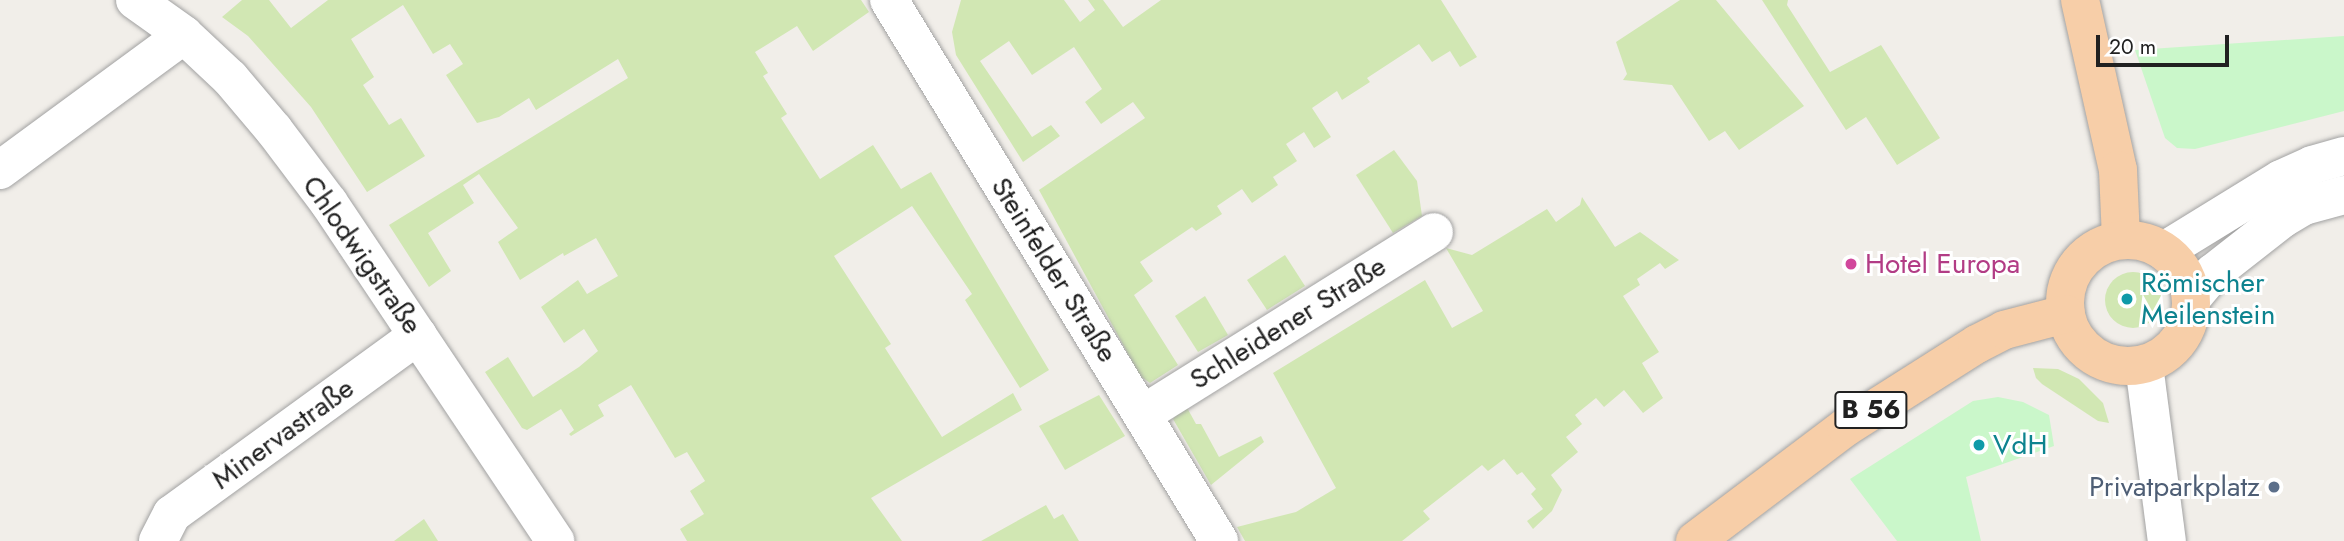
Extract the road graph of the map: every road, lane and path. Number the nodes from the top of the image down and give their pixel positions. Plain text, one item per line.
1 (135, 0) edge
2 (2080, 0) edge
3 (894, 2) edge
4 (184, 35) junction
5 (2344, 156) edge
6 (0, 170) edge
7 (2344, 195) edge
8 (1434, 232) dead end
9 (2121, 240) junction
10 (2164, 251) junction
11 (2191, 299) junction
12 (2066, 314) junction
13 (418, 335) junction
14 (2144, 365) junction
15 (1143, 414) junction
16 (158, 541) edge
17 (555, 541) edge
18 (1219, 541) edge
19 (1695, 541) edge
20 (2167, 541) edge

1 - 4 street, Chlodwigstraße
2 - 9 main road
3 - 15 street, Steinfelder Straße
4 - 6 street
4 - 13 street, Chlodwigstraße
5 - 10 street
7 - 11 street
8 - 15 street, Schleidener Straße
9 - 10 main road
9 - 12 main road
10 - 11 main road
11 - 14 main road
12 - 14 main road
12 - 19 main road, B 56
13 - 16 street, Minervastraße
13 - 17 street, Chlodwigstraße
14 - 20 street
15 - 18 street, Steinfelder Straße

